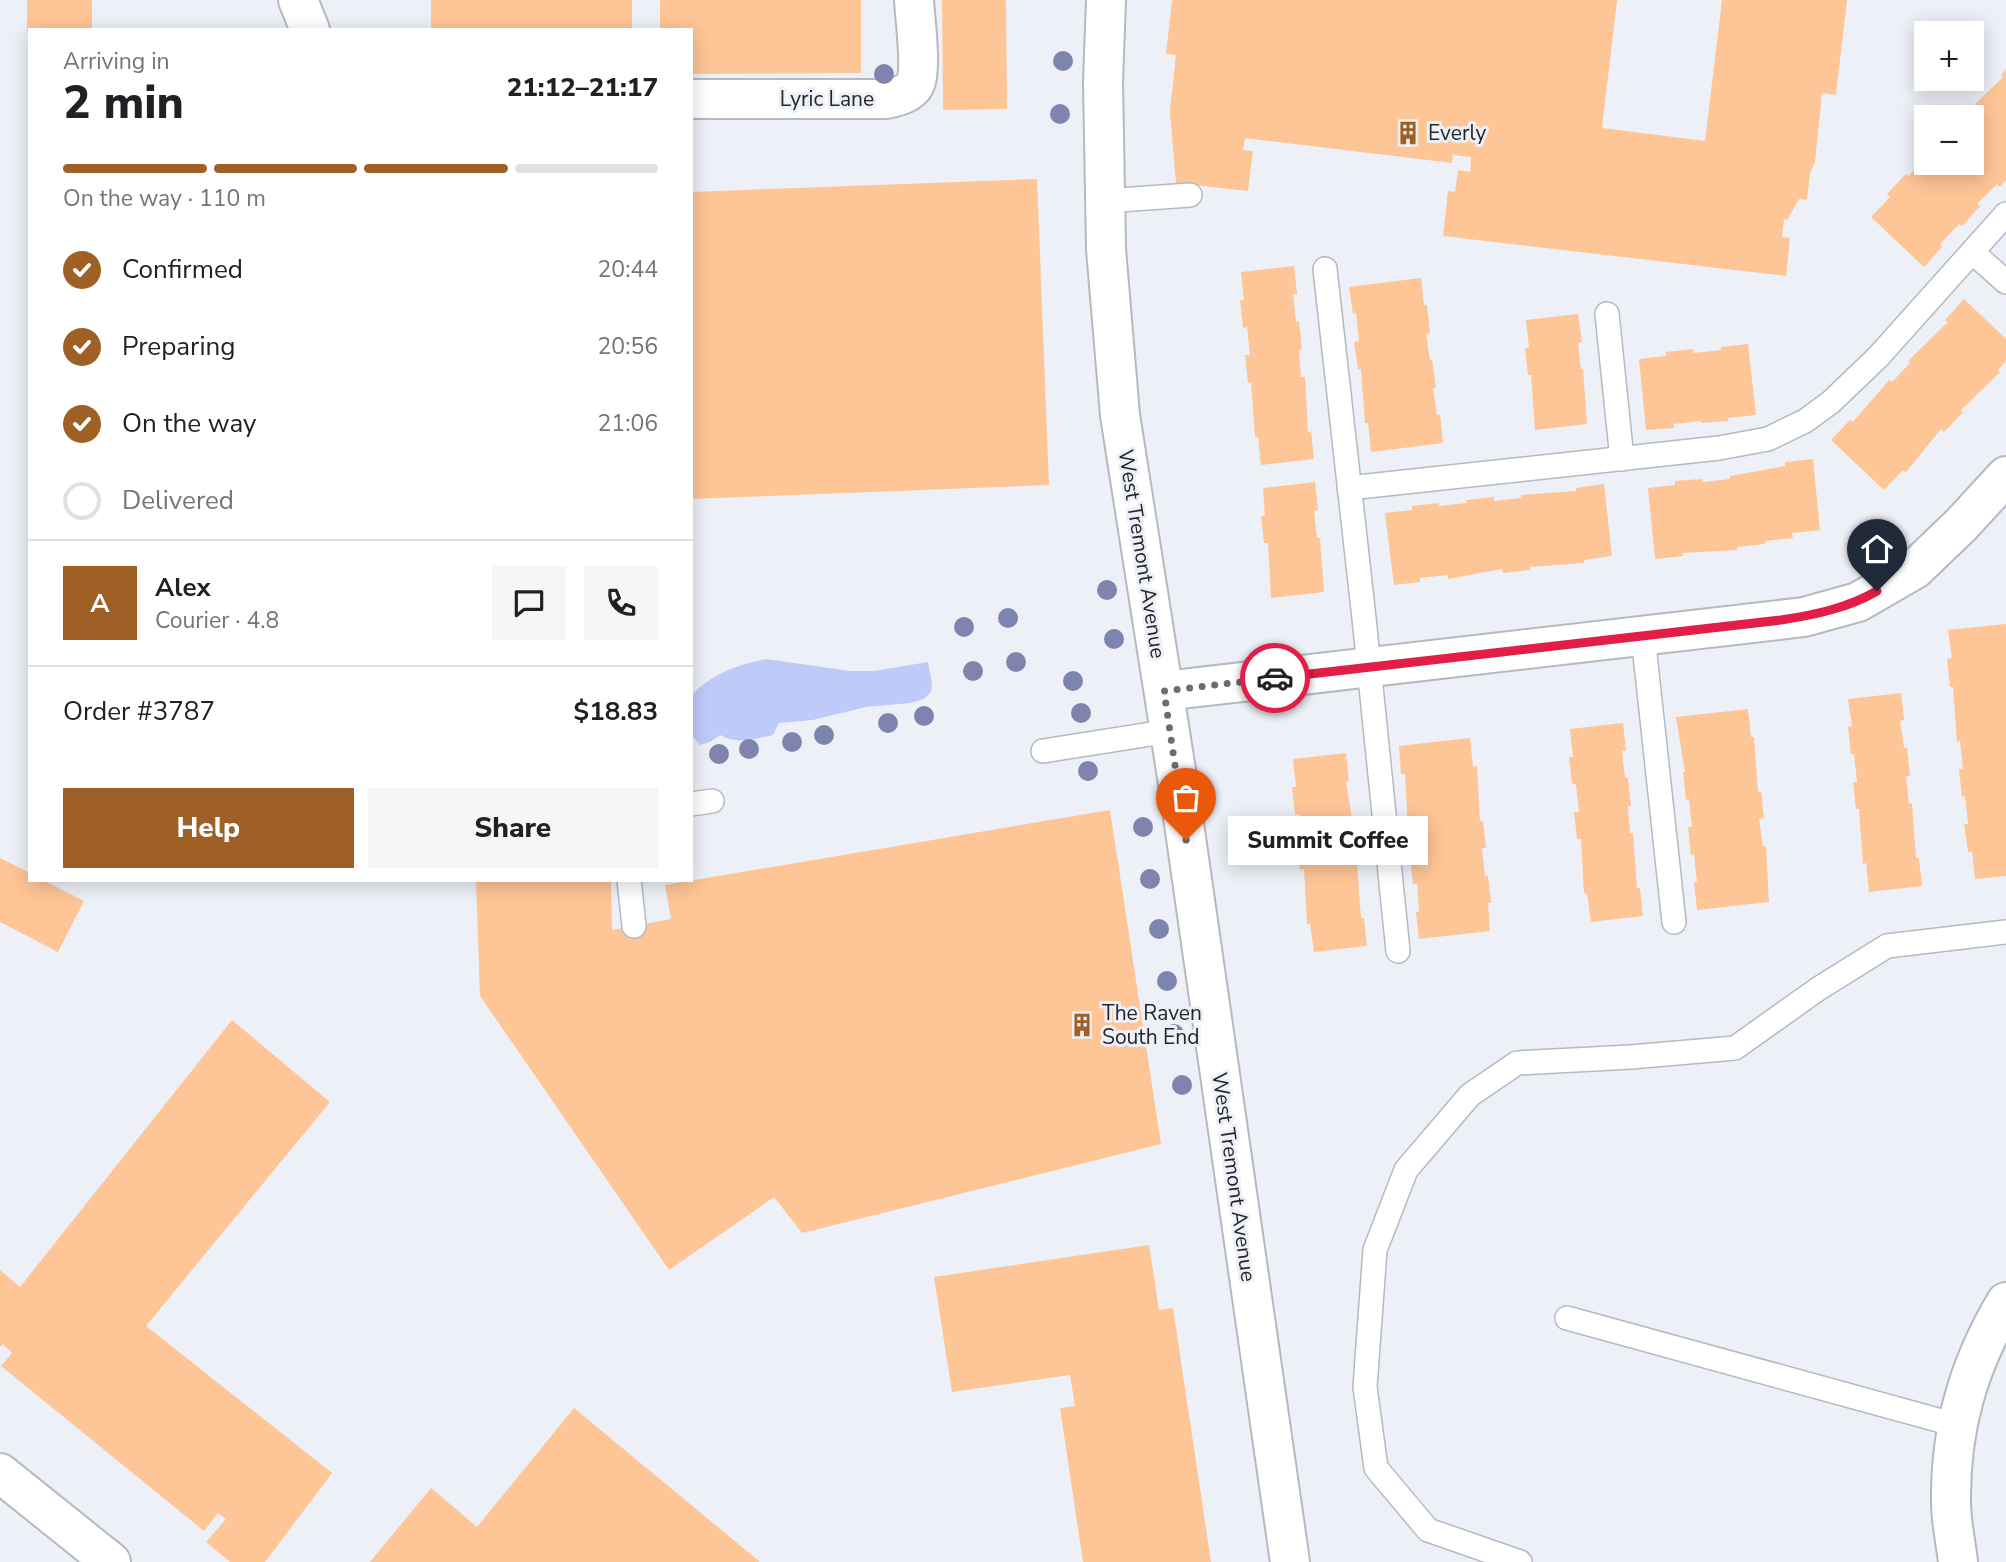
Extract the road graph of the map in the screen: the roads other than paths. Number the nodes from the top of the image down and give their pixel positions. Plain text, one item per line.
1 (298, 0) edge
2 (914, 0) edge
3 (1106, 0) edge
4 (309, 28) edge
5 (693, 99) edge
6 (1190, 195) dead end
7 (1105, 201) junction
8 (2006, 214) edge
9 (1972, 252) junction
10 (1325, 269) dead end
11 (2006, 282) edge
12 (1607, 314) dead end
13 (1622, 459) junction
14 (2006, 476) edge
15 (1349, 488) junction
16 (1643, 636) junction
17 (1369, 666) junction
18 (1164, 691) junction
19 (1170, 732) junction
20 (1043, 751) dead end
21 (629, 882) edge
22 (1674, 922) dead end
23 (634, 926) dead end
24 (2006, 932) edge
25 (1398, 951) dead end
26 (2006, 1302) edge
27 (1567, 1318) dead end
28 (1956, 1425) junction
29 (1, 1475) edge
30 (111, 1562) edge
31 (1290, 1562) edge
32 (1520, 1562) edge
33 (1958, 1562) edge

1 - 4 street
2 - 5 street, Lyric Lane
3 - 7 street, West Tremont Avenue
6 - 7 lane
7 - 18 street, West Tremont Avenue
8 - 9 lane
9 - 11 lane
9 - 13 lane
10 - 15 lane
12 - 13 lane
13 - 15 lane
14 - 16 street
15 - 17 lane
16 - 17 street
16 - 22 lane
17 - 18 street
17 - 25 lane
18 - 19 street, West Tremont Avenue
19 - 20 lane
19 - 31 street, West Tremont Avenue
21 - 23 lane
24 - 32 lane
26 - 28 street
27 - 28 lane
28 - 33 street
29 - 30 street

